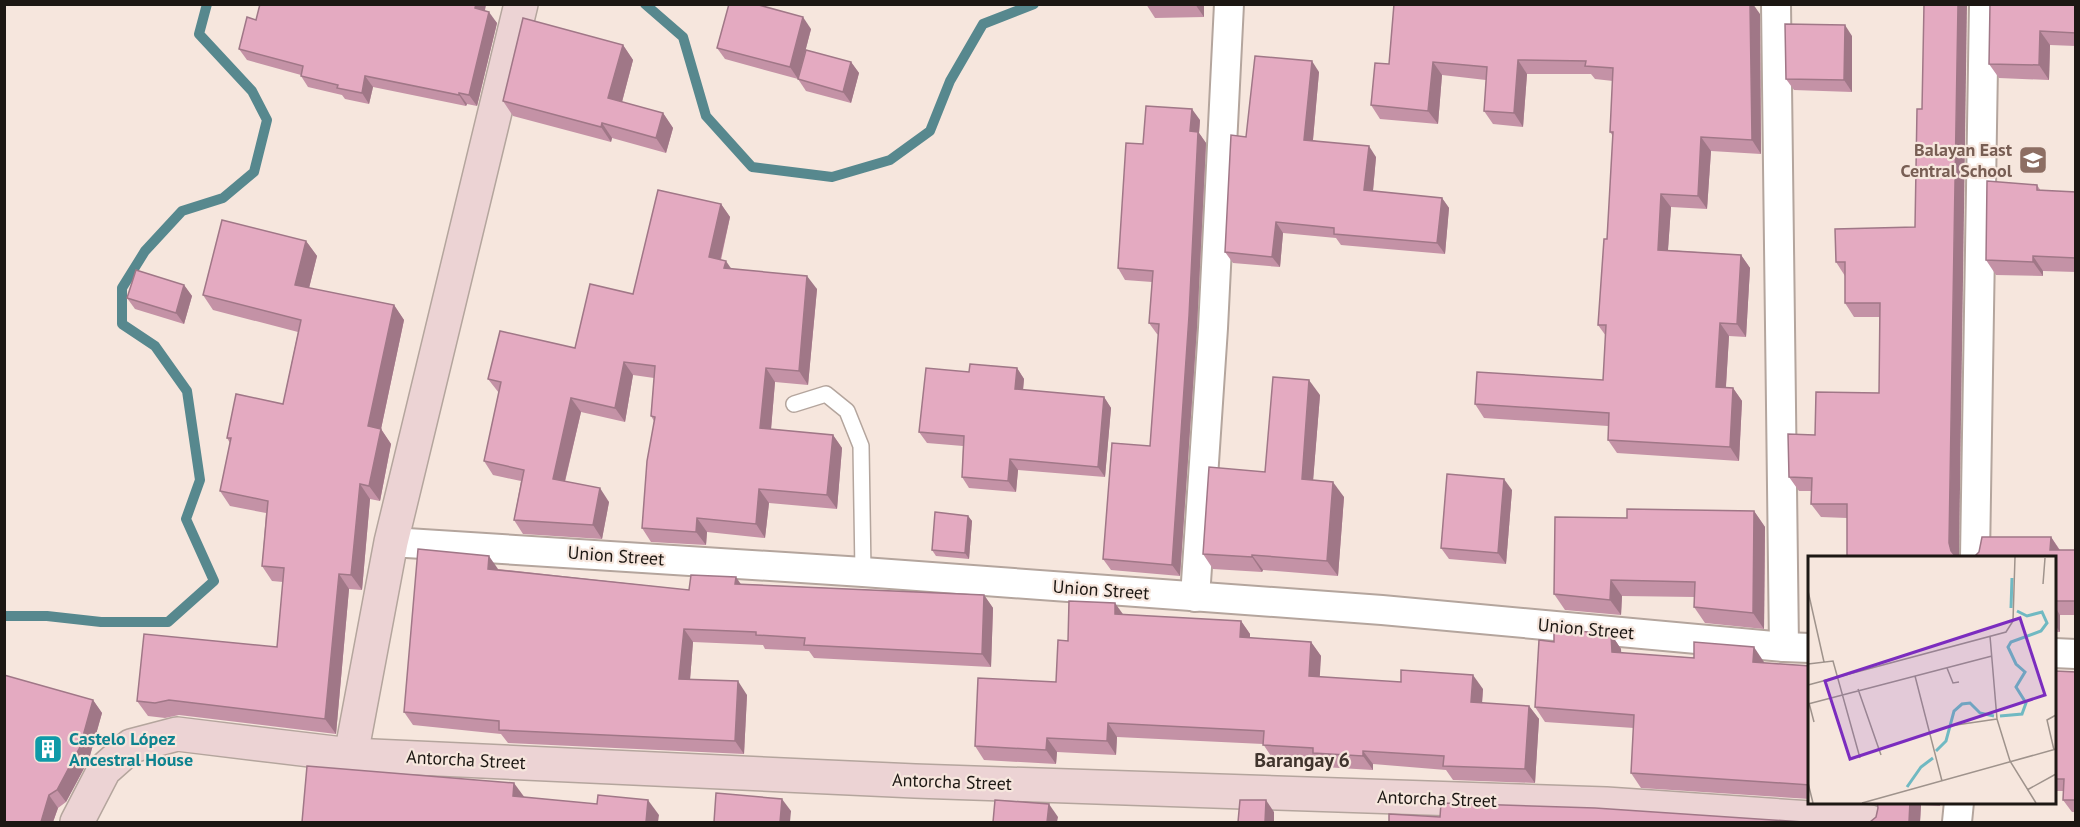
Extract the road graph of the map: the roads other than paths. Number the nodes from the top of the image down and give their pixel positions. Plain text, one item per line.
1 (521, 4) edge
2 (1229, 4) edge
3 (1776, 4) edge
4 (1984, 4) edge
5 (794, 404) dead end
6 (391, 542) junction
7 (1975, 556) edge
8 (863, 572) junction
9 (1195, 597) junction
10 (1797, 647) edge
11 (2056, 653) edge
12 (2076, 654) edge
13 (351, 755) junction
14 (1959, 803) edge
15 (77, 822) edge
16 (1870, 822) edge
17 (1957, 822) edge

1 - 6 main road
2 - 9 street
3 - 10 street
4 - 7 street
5 - 8 lane
6 - 8 street, Union Street
6 - 13 main road
8 - 9 street, Union Street
9 - 10 street, Union Street
11 - 12 street
13 - 15 main road, Antorcha Street
13 - 16 main road, Antorcha Street
14 - 17 street

